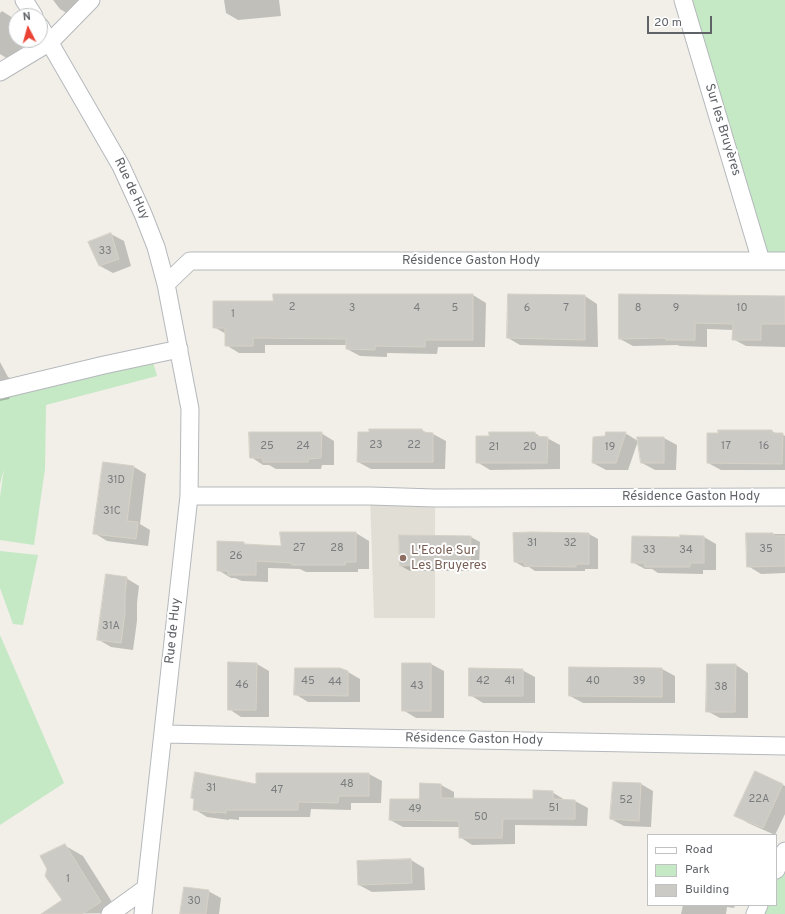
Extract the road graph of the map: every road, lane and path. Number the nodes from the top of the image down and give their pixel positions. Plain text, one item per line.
1 (91, 0) edge
2 (683, 0) edge
3 (48, 39) edge
4 (50, 42) junction
5 (0, 72) edge
6 (761, 261) junction
7 (785, 261) edge
8 (166, 284) junction
9 (179, 349) junction
10 (0, 390) edge
11 (189, 496) junction
12 (785, 497) edge
13 (163, 734) junction
14 (785, 746) edge
15 (785, 851) edge
16 (777, 868) edge
17 (146, 888) junction
18 (110, 914) edge
19 (143, 914) edge

1 - 4 street
2 - 6 street, Sur les Bruyères
3 - 4 street, Rue de Huy
4 - 5 street
4 - 8 street, Rue de Huy
6 - 7 street, Résidence Gaston Hody
6 - 8 street, Résidence Gaston Hody
8 - 9 street, Rue de Huy
9 - 10 street
9 - 11 street, Rue de Huy
11 - 12 street, Résidence Gaston Hody
11 - 13 street, Rue de Huy
13 - 14 street, Résidence Gaston Hody
13 - 17 street, Rue de Huy
15 - 16 street
17 - 18 street
17 - 19 street, Rue de Huy

